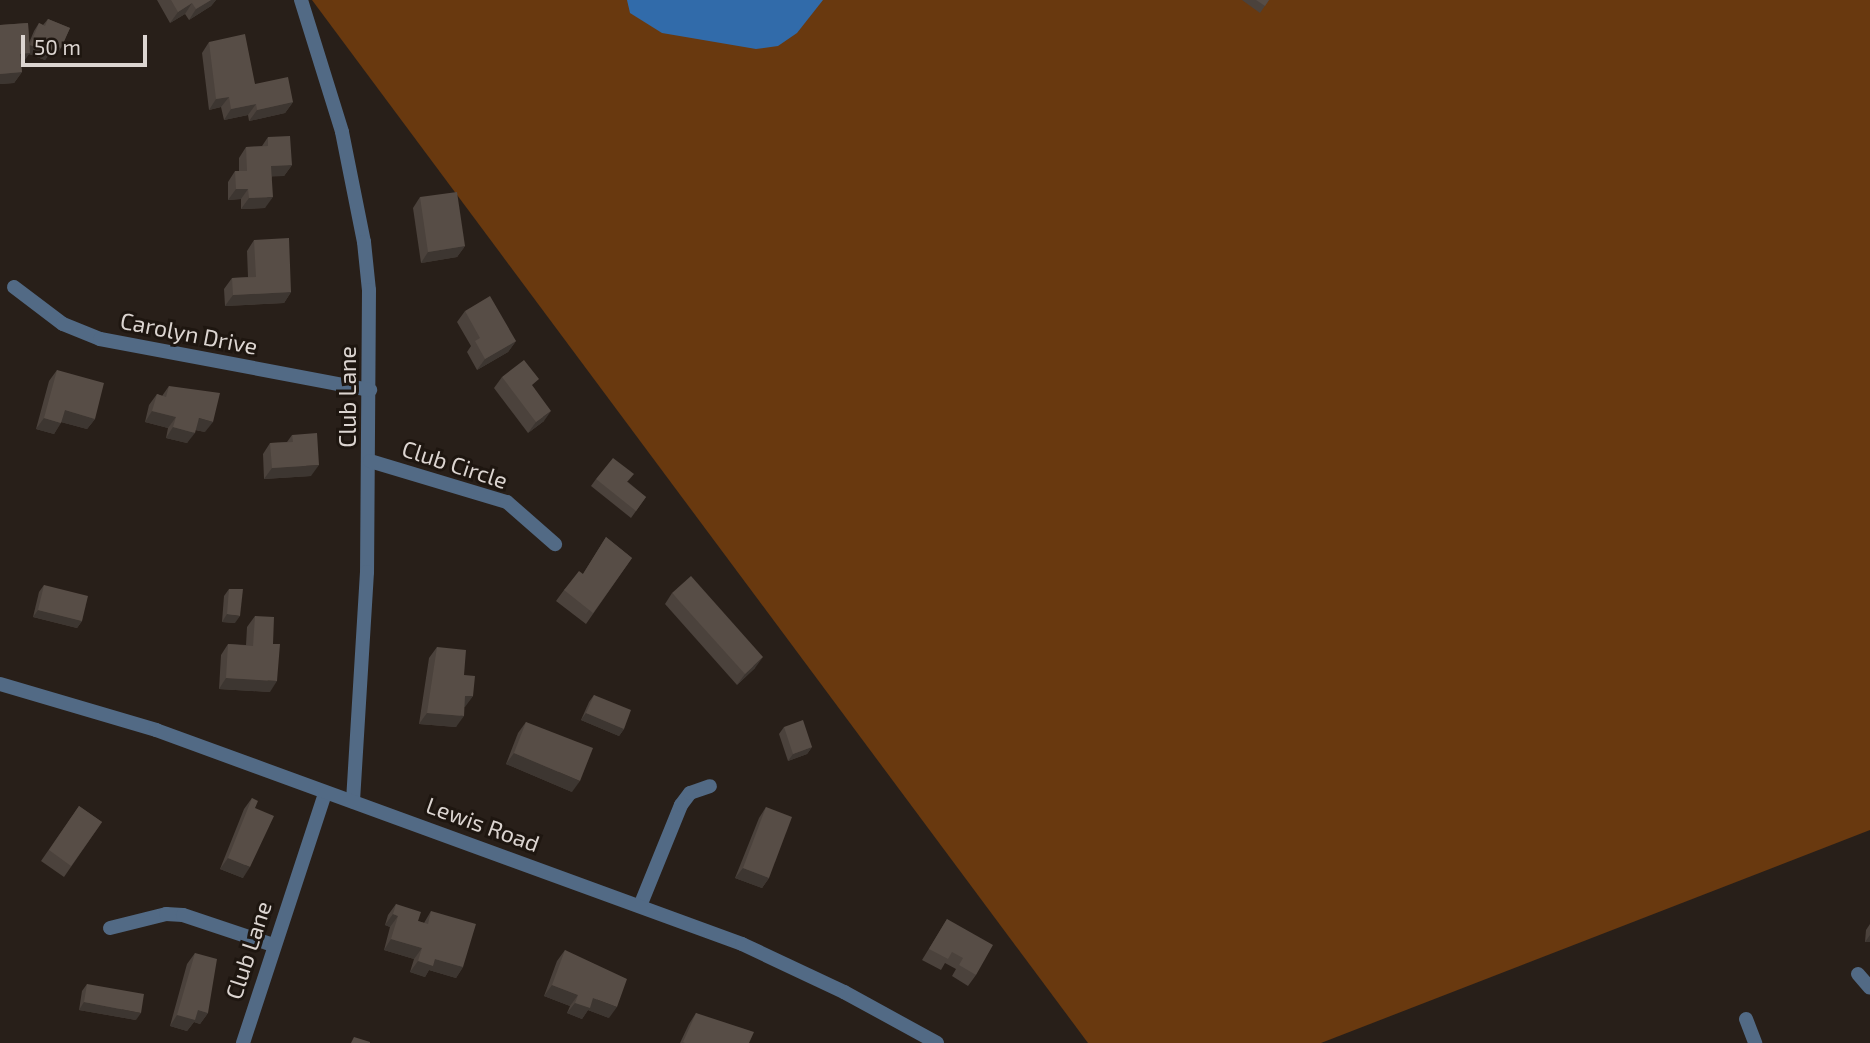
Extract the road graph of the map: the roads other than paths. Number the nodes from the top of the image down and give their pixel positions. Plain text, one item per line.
1 (301, 0) edge
2 (14, 287) dead end
3 (370, 390) junction
4 (370, 461) junction
5 (555, 544) dead end
6 (0, 684) edge
7 (710, 786) dead end
8 (325, 793) junction
9 (353, 802) junction
10 (640, 906) junction
11 (110, 929) dead end
12 (273, 945) junction
13 (1858, 974) dead end
14 (1870, 988) edge
15 (1746, 1019) dead end
16 (243, 1043) edge
17 (937, 1043) edge
18 (1755, 1043) edge

1 - 3 street, Club Lane
2 - 3 street, Carolyn Drive
3 - 4 street, Club Lane
4 - 5 street, Club Circle
4 - 9 street, Club Lane
6 - 8 street, Lewis Road
7 - 10 street
8 - 9 street, Lewis Road
8 - 12 street, Club Lane
9 - 10 street, Lewis Road
10 - 17 street, Lewis Road
11 - 12 street
12 - 16 street, Club Lane
13 - 14 street
15 - 18 street

